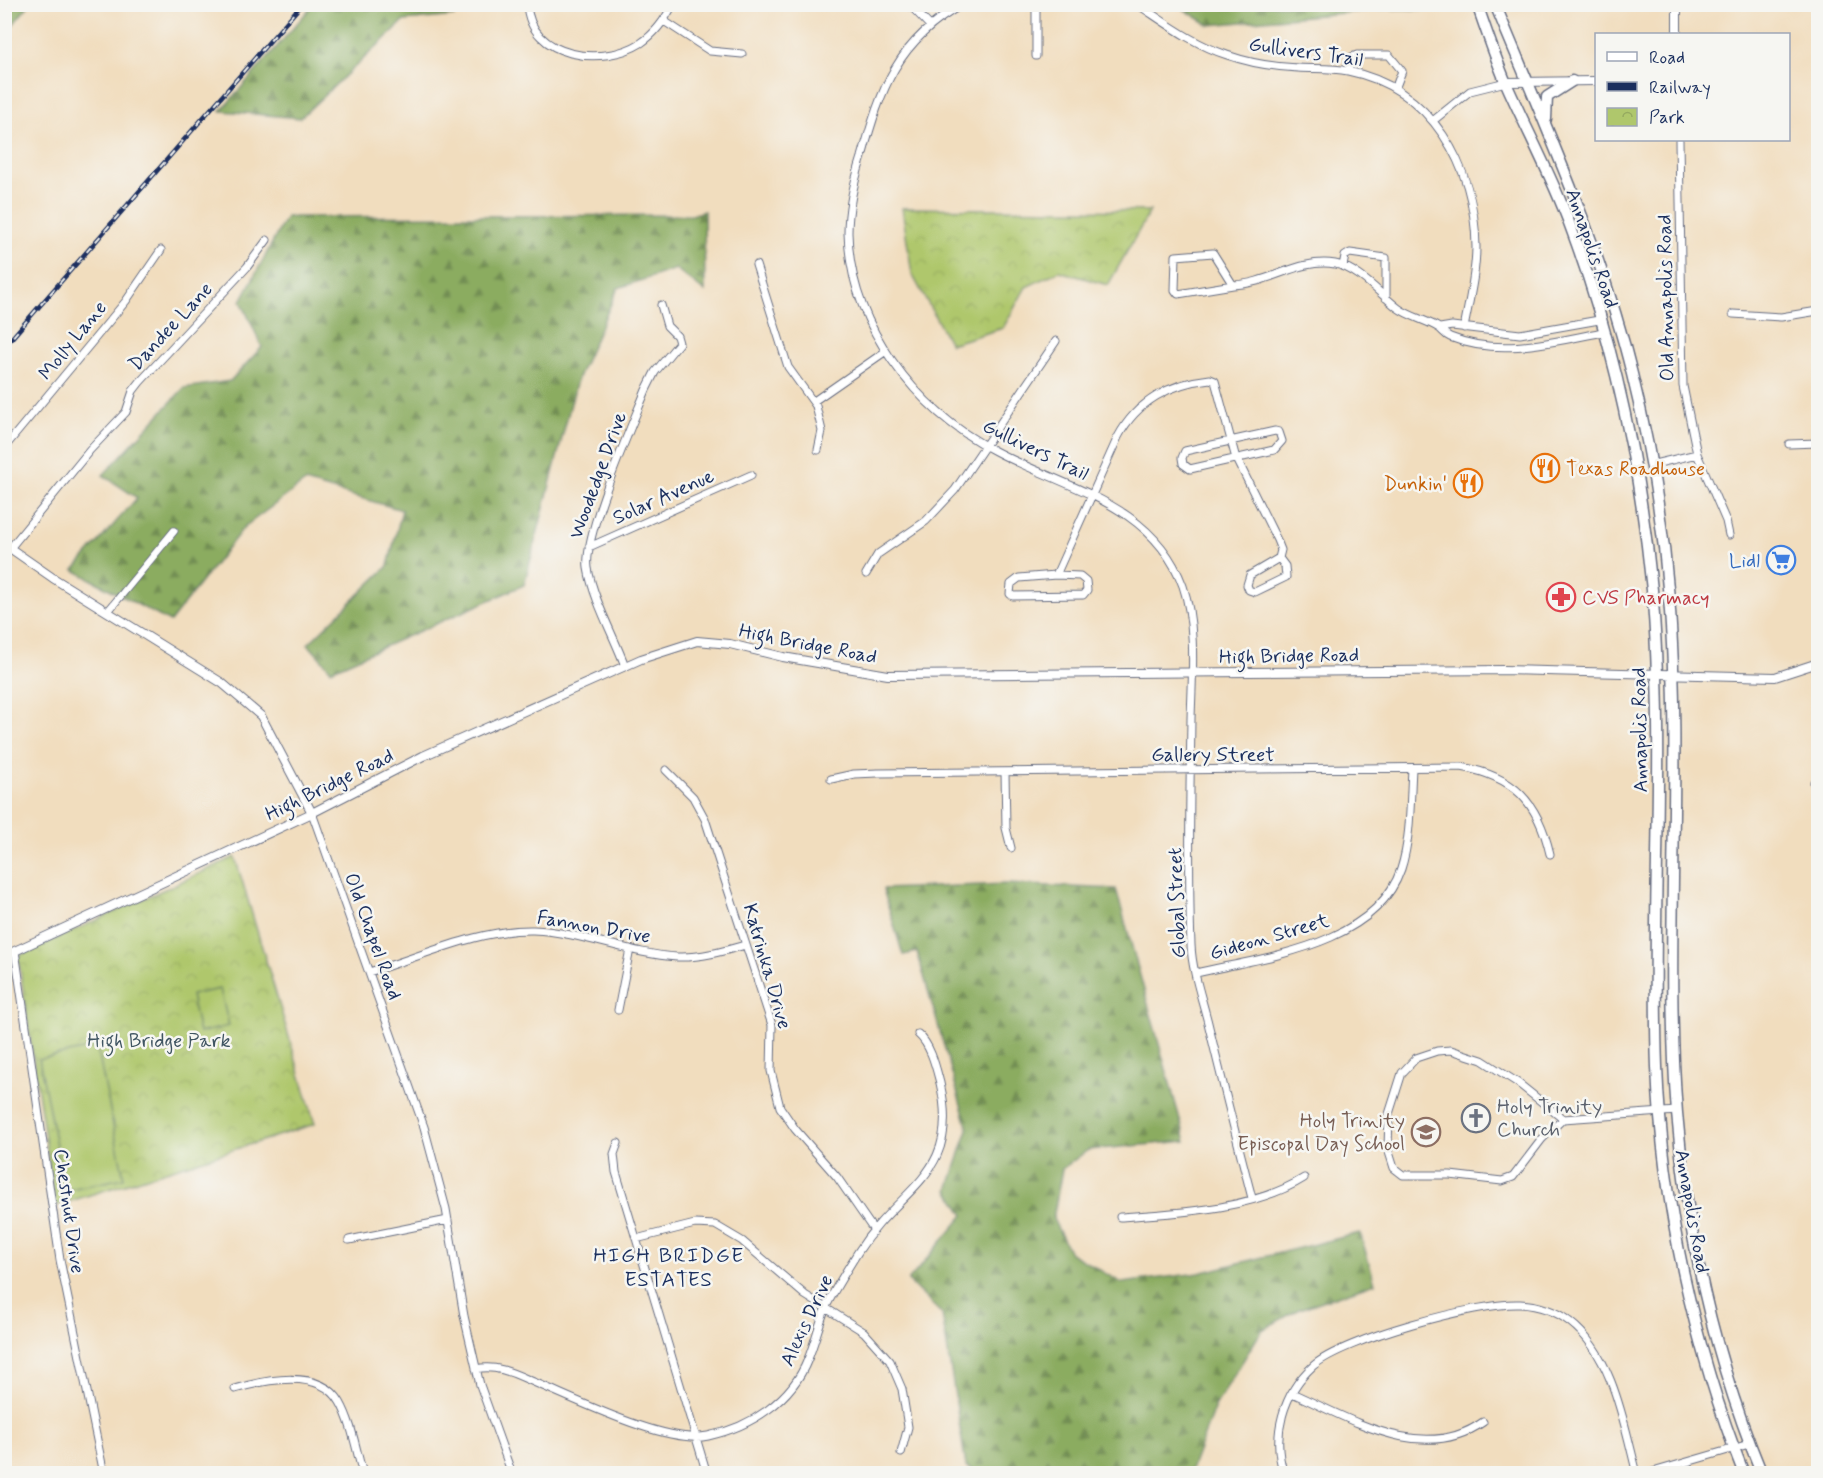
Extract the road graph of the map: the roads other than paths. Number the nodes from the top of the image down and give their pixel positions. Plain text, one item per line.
1 (527, 4) edge
2 (673, 4) edge
3 (909, 4) edge
4 (963, 4) edge
5 (1036, 4) edge
6 (1137, 4) edge
7 (1477, 4) edge
8 (1495, 4) edge
9 (1677, 4) edge
10 (664, 21) junction
11 (930, 26) junction
12 (1677, 33) edge
13 (742, 54) dead end
14 (1036, 56) dead end
15 (1348, 71) junction
16 (1526, 81) junction
17 (1572, 81) junction
18 (1595, 81) edge
19 (1506, 82) junction
20 (1395, 89) junction
21 (1434, 120) junction
22 (1548, 134) junction
23 (1679, 141) edge
24 (267, 240) dead end
25 (161, 250) dead end
26 (756, 265) dead end
27 (1343, 266) junction
28 (1233, 285) junction
29 (1386, 298) junction
30 (661, 305) dead end
31 (1818, 311) edge
32 (1733, 314) dead end
33 (1599, 321) junction
34 (1440, 328) junction
35 (1464, 328) junction
36 (1603, 332) junction
37 (1056, 341) dead end
38 (886, 351) junction
39 (814, 401) junction
40 (1229, 440) junction
41 (1818, 443) edge
42 (1789, 444) dead end
43 (986, 446) junction
44 (4, 448) edge
45 (818, 450) dead end
46 (1697, 454) junction
47 (1236, 459) junction
48 (1650, 465) junction
49 (752, 475) dead end
50 (1091, 495) junction
51 (174, 531) dead end
52 (1729, 535) dead end
53 (8, 545) edge
54 (589, 547) junction
55 (1279, 558) junction
56 (866, 574) dead end
57 (1056, 574) junction
58 (109, 610) junction
59 (1818, 663) edge
60 (625, 666) junction
61 (1192, 673) junction
62 (1657, 675) junction
63 (1674, 676) junction
64 (1413, 769) junction
65 (666, 770) dead end
66 (1191, 771) junction
67 (1005, 772) junction
68 (831, 779) dead end
69 (1814, 782) dead end
70 (312, 813) junction
71 (1818, 820) edge
72 (1011, 848) dead end
73 (1550, 854) dead end
74 (745, 945) junction
75 (630, 949) junction
76 (15, 951) junction
77 (4, 956) edge
78 (369, 972) junction
79 (1196, 973) junction
80 (618, 1010) dead end
81 (918, 1034) dead end
82 (1677, 1111) junction
83 (1660, 1113) junction
84 (1563, 1119) junction
85 (618, 1143) dead end
86 (1304, 1178) dead end
87 (1252, 1198) junction
88 (1120, 1217) dead end
89 (448, 1220) junction
90 (873, 1229) junction
91 (636, 1239) junction
92 (349, 1240) dead end
93 (826, 1307) junction
94 (476, 1369) junction
95 (235, 1389) dead end
96 (1292, 1393) junction
97 (1483, 1422) dead end
98 (696, 1439) junction
99 (1749, 1444) junction
100 (1734, 1448) junction
101 (901, 1453) dead end
102 (104, 1473) edge
103 (363, 1473) edge
104 (512, 1473) edge
105 (706, 1473) edge
106 (1284, 1473) edge
107 (1637, 1473) edge
108 (1646, 1473) edge
109 (1744, 1473) edge
110 (1762, 1473) edge

1 - 10 street
2 - 10 street
3 - 11 street
4 - 11 street, Gullivers Trail
5 - 14 street
6 - 15 street, Gullivers Trail
7 - 19 main road, Annapolis Road
8 - 16 main road, Annapolis Road
9 - 12 street
10 - 13 street
11 - 38 street, Gullivers Trail
15 - 20 street, Gullivers Trail
15 - 20 street
16 - 17 street
16 - 19 street
16 - 22 main road, Annapolis Road
17 - 18 street
17 - 22 main road
19 - 21 street
19 - 33 main road, Annapolis Road
20 - 21 street, Gullivers Trail
21 - 35 street, Gullivers Trail
22 - 48 main road, Annapolis Road
23 - 46 street, Old Annapolis Road
24 - 53 street, Dandee Lane
25 - 44 street, Molly Lane
26 - 39 street
27 - 28 street
27 - 29 street
27 - 29 street
28 - 28 street
29 - 34 street
30 - 54 street, Woodedge Drive
31 - 32 street
33 - 35 street
33 - 36 main road, Annapolis Road
34 - 35 street
34 - 36 street
36 - 62 main road, Annapolis Road
37 - 43 street
38 - 39 street
38 - 43 street, Gullivers Trail
39 - 45 street
40 - 47 street
40 - 47 street
40 - 47 street
40 - 50 street
41 - 42 street
43 - 50 street, Gullivers Trail
43 - 56 street
46 - 48 street
46 - 52 street, Old Annapolis Road
47 - 55 street
48 - 63 main road, Annapolis Road
49 - 54 street, Solar Avenue
50 - 57 street
50 - 61 street, Gullivers Trail
51 - 58 street
53 - 58 street, Old Chapel Road
54 - 60 street, Woodedge Drive
55 - 55 street
57 - 57 street
58 - 70 street, Old Chapel Road
59 - 63 street, High Bridge Road
60 - 61 street, High Bridge Road
60 - 70 street, High Bridge Road
61 - 62 street, High Bridge Road
61 - 66 street, Global Street
62 - 63 street, High Bridge Road
62 - 83 main road, Annapolis Road
63 - 82 main road, Annapolis Road
64 - 66 street, Gallery Street
64 - 73 street, Gallery Street
64 - 79 street, Gideon Street
65 - 74 street, Katrinka Drive
66 - 67 street, Gallery Street
66 - 79 street, Global Street
67 - 68 street, Gallery Street
67 - 72 street
69 - 71 street
70 - 76 street, High Bridge Road
70 - 78 street, Old Chapel Road
74 - 75 street, Fannon Drive
74 - 90 street, Katrinka Drive
75 - 78 street, Fannon Drive
75 - 80 street
76 - 77 street, High Bridge Road
76 - 102 street, Chestnut Drive
78 - 89 street, Old Chapel Road
79 - 87 street, Global Street
81 - 90 street, Alexis Drive
82 - 83 street
82 - 99 main road, Annapolis Road
83 - 84 street
83 - 100 main road, Annapolis Road
84 - 84 street
85 - 91 street
86 - 87 street
87 - 88 street
89 - 92 street
89 - 94 street, Old Chapel Road
90 - 93 street, Alexis Drive
91 - 93 street
91 - 98 street
93 - 98 street, Alexis Drive
93 - 101 street
94 - 98 street
94 - 104 street, Old Chapel Road
95 - 103 street
96 - 97 street
96 - 106 street
96 - 107 street
98 - 105 street
99 - 100 street
99 - 110 main road, Annapolis Road
100 - 108 street
100 - 109 main road, Annapolis Road

